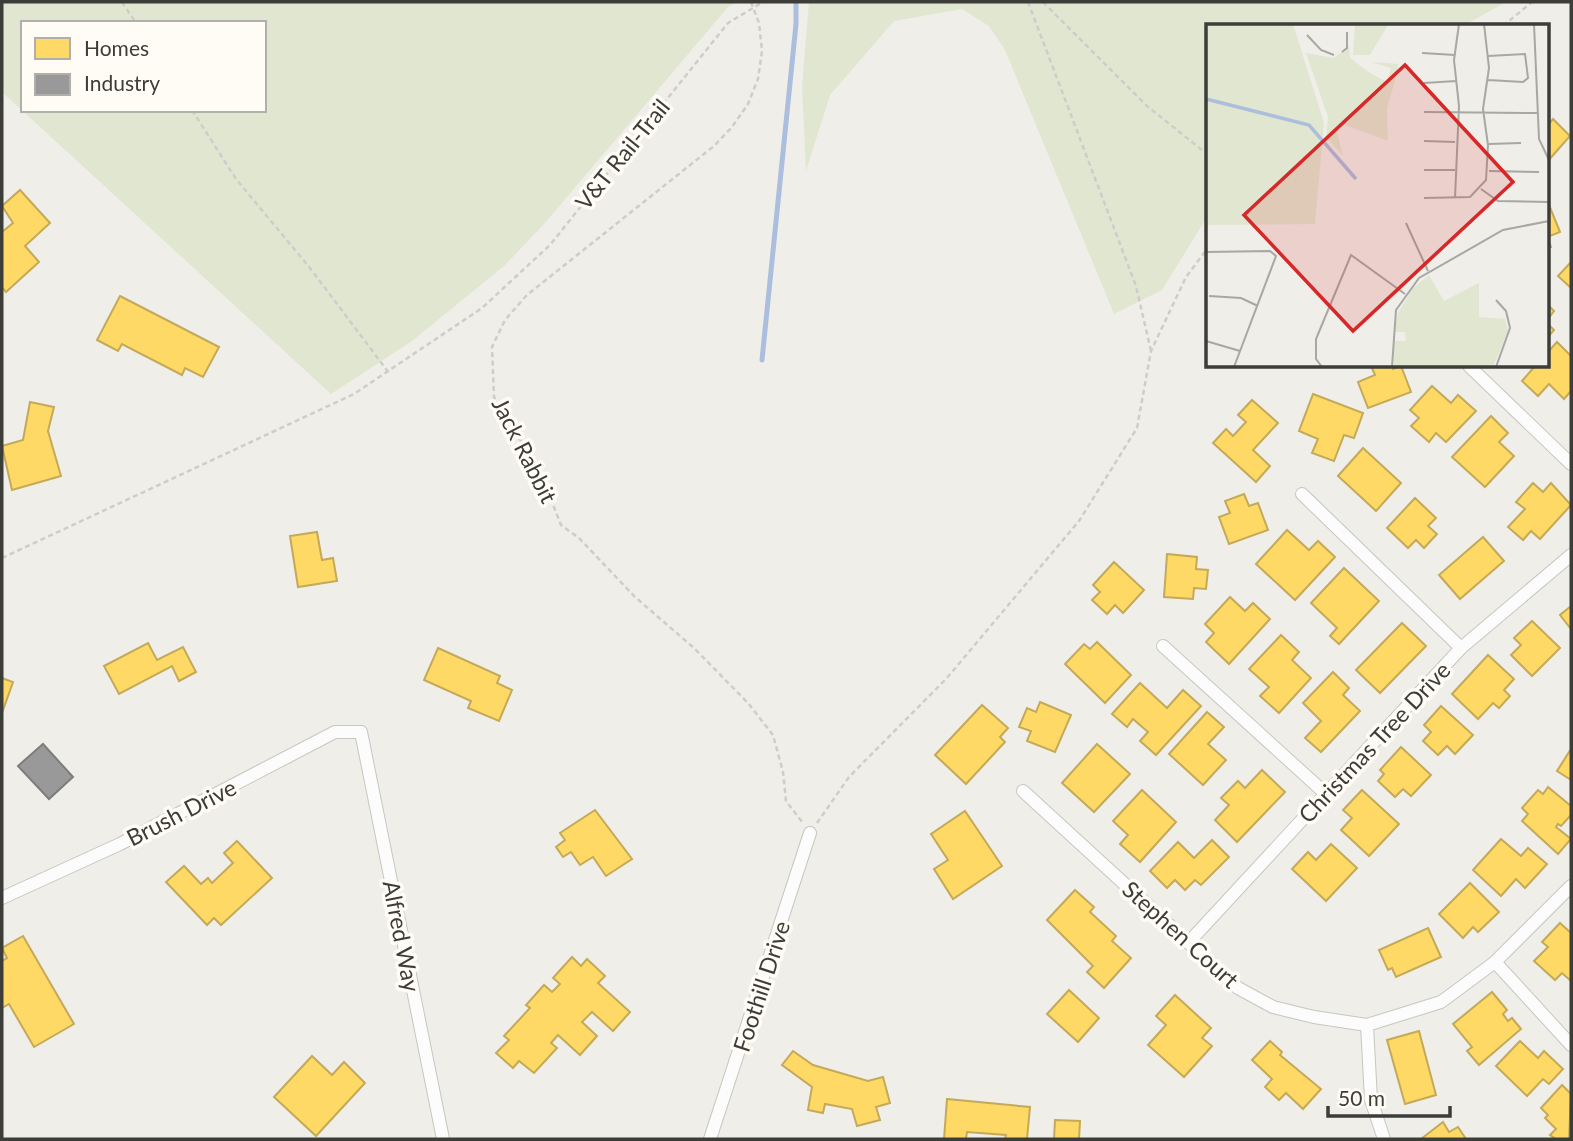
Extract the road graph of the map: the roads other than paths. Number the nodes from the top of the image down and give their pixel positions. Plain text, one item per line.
1 (1471, 368) edge
2 (1571, 464) edge
3 (1302, 494) dead end
4 (1571, 555) edge
5 (1163, 646) dead end
6 (1461, 648) junction
7 (361, 732) joint
8 (1023, 791) dead end
9 (1326, 794) junction
10 (810, 833) road end
11 (1571, 886) edge
12 (2, 898) edge
13 (1189, 943) junction
14 (1495, 962) junction
15 (1367, 1025) junction
16 (1571, 1045) edge
17 (443, 1139) edge
18 (710, 1139) edge
19 (1384, 1139) edge

1 - 2 street
3 - 6 street
4 - 6 street, Christmas Tree Drive
5 - 9 street
6 - 9 street, Christmas Tree Drive
7 - 12 street, Brush Drive
7 - 17 street, Alfred Way
8 - 13 street, Stephen Court
9 - 13 street, Christmas Tree Drive
10 - 18 street, Foothill Drive
11 - 14 street
13 - 15 street, Stephen Court
14 - 15 street
14 - 16 street
15 - 19 street

